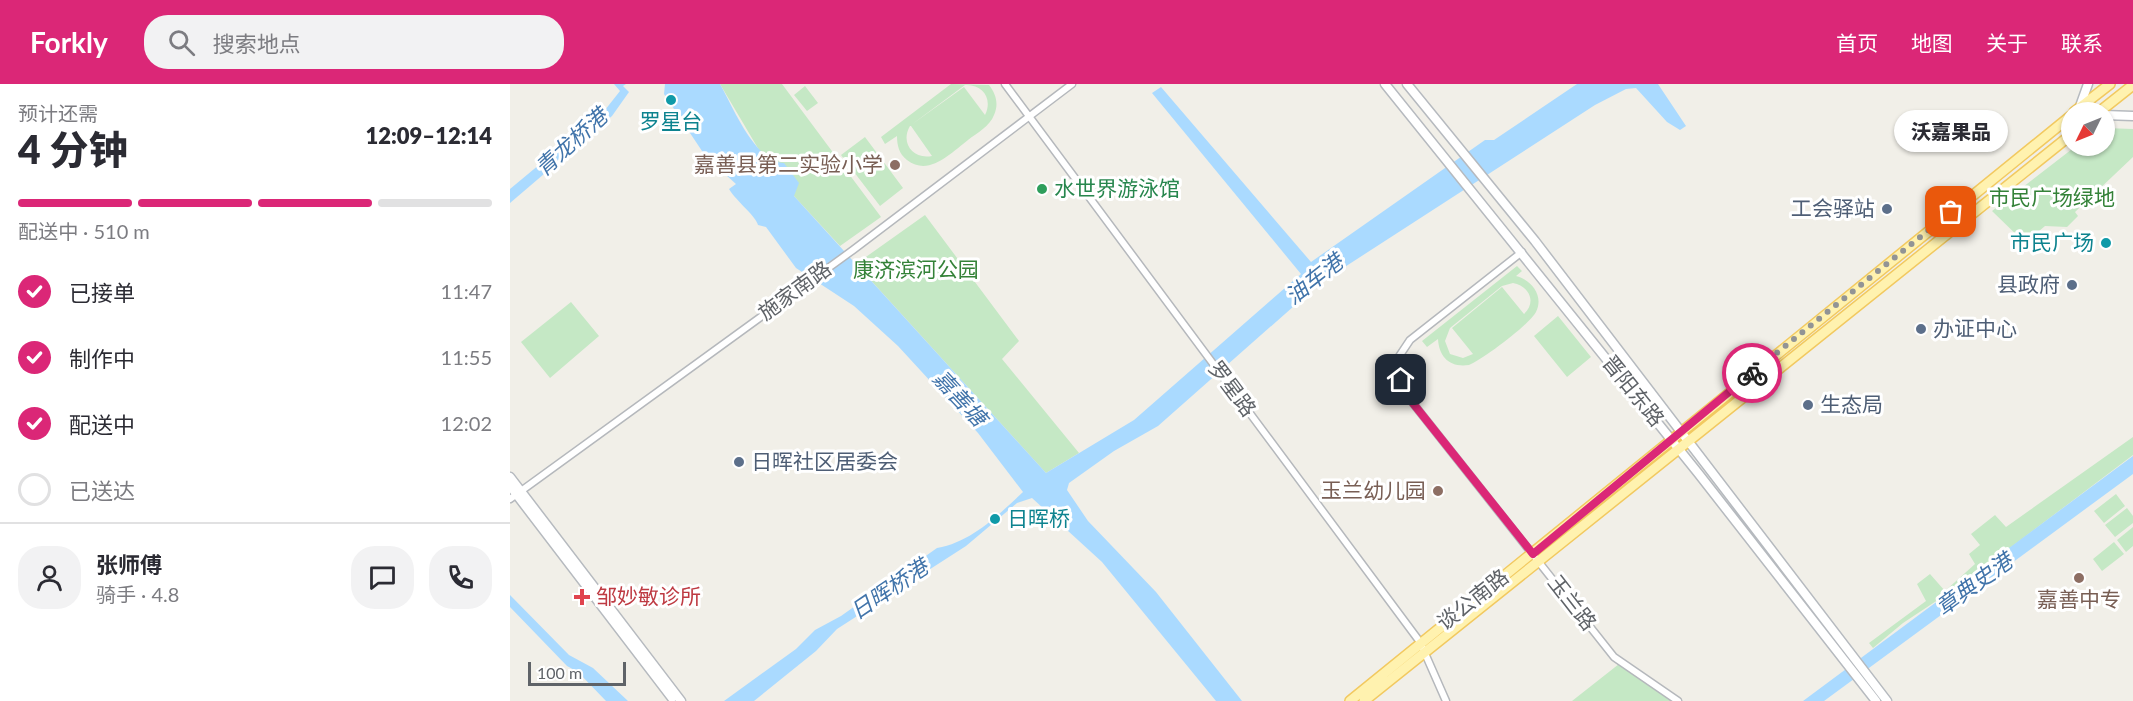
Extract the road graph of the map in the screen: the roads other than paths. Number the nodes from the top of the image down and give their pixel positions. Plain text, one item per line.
1 (1005, 84) edge
2 (1072, 84) edge
3 (1385, 84) edge
4 (1407, 84) edge
5 (2088, 84) edge
6 (2110, 84) edge
7 (2133, 85) edge
8 (2080, 102) edge
9 (2088, 102) edge
10 (2112, 102) edge
11 (2115, 115) edge
12 (1028, 116) junction
13 (2133, 116) edge
14 (2061, 123) edge
15 (2061, 143) edge
16 (1522, 252) junction
17 (1680, 431) junction
18 (1671, 439) junction
19 (1688, 441) junction
20 (1679, 448) junction
21 (510, 477) edge
22 (510, 486) edge
23 (516, 495) edge
24 (1536, 558) junction
25 (1420, 642) junction
26 (1424, 652) junction
27 (1849, 657) junction
28 (1867, 681) junction
29 (674, 701) edge
30 (681, 701) edge
31 (1350, 701) edge
32 (1364, 701) edge
33 (1446, 701) edge
34 (1678, 701) edge
35 (1876, 701) edge
36 (1887, 701) edge

1 - 12 street, 罗星路
2 - 12 street, 施家南路
3 - 16 main road, 晋阳东路
4 - 17 main road, 晋阳东路
5 - 8 main road
6 - 9 main road, 谈公南路
7 - 10 main road
11 - 13 main road
12 - 23 street, 施家南路
12 - 25 street, 罗星路
14 - 17 main road, 谈公南路
15 - 19 main road, 谈公南路
16 - 18 main road, 晋阳东路
16 - 24 street, 玉兰路
17 - 18 main road, 谈公南路
17 - 19 main road, 晋阳东路
18 - 20 main road, 晋阳东路
18 - 24 main road, 谈公南路
19 - 20 main road, 谈公南路
19 - 27 main road, 晋阳东路
20 - 24 main road, 谈公南路
20 - 27 main road, 晋阳东路
21 - 23 main road
22 - 23 main road
23 - 29 main road
23 - 30 main road
24 - 25 main road, 谈公南路
24 - 26 main road, 谈公南路
24 - 34 street, 玉兰路
25 - 26 street, 罗星路
25 - 31 main road, 谈公南路
26 - 32 main road, 谈公南路
26 - 33 street, 罗星路
27 - 28 main road, 晋阳东路
28 - 35 main road, 晋阳东路
28 - 36 main road, 晋阳东路

